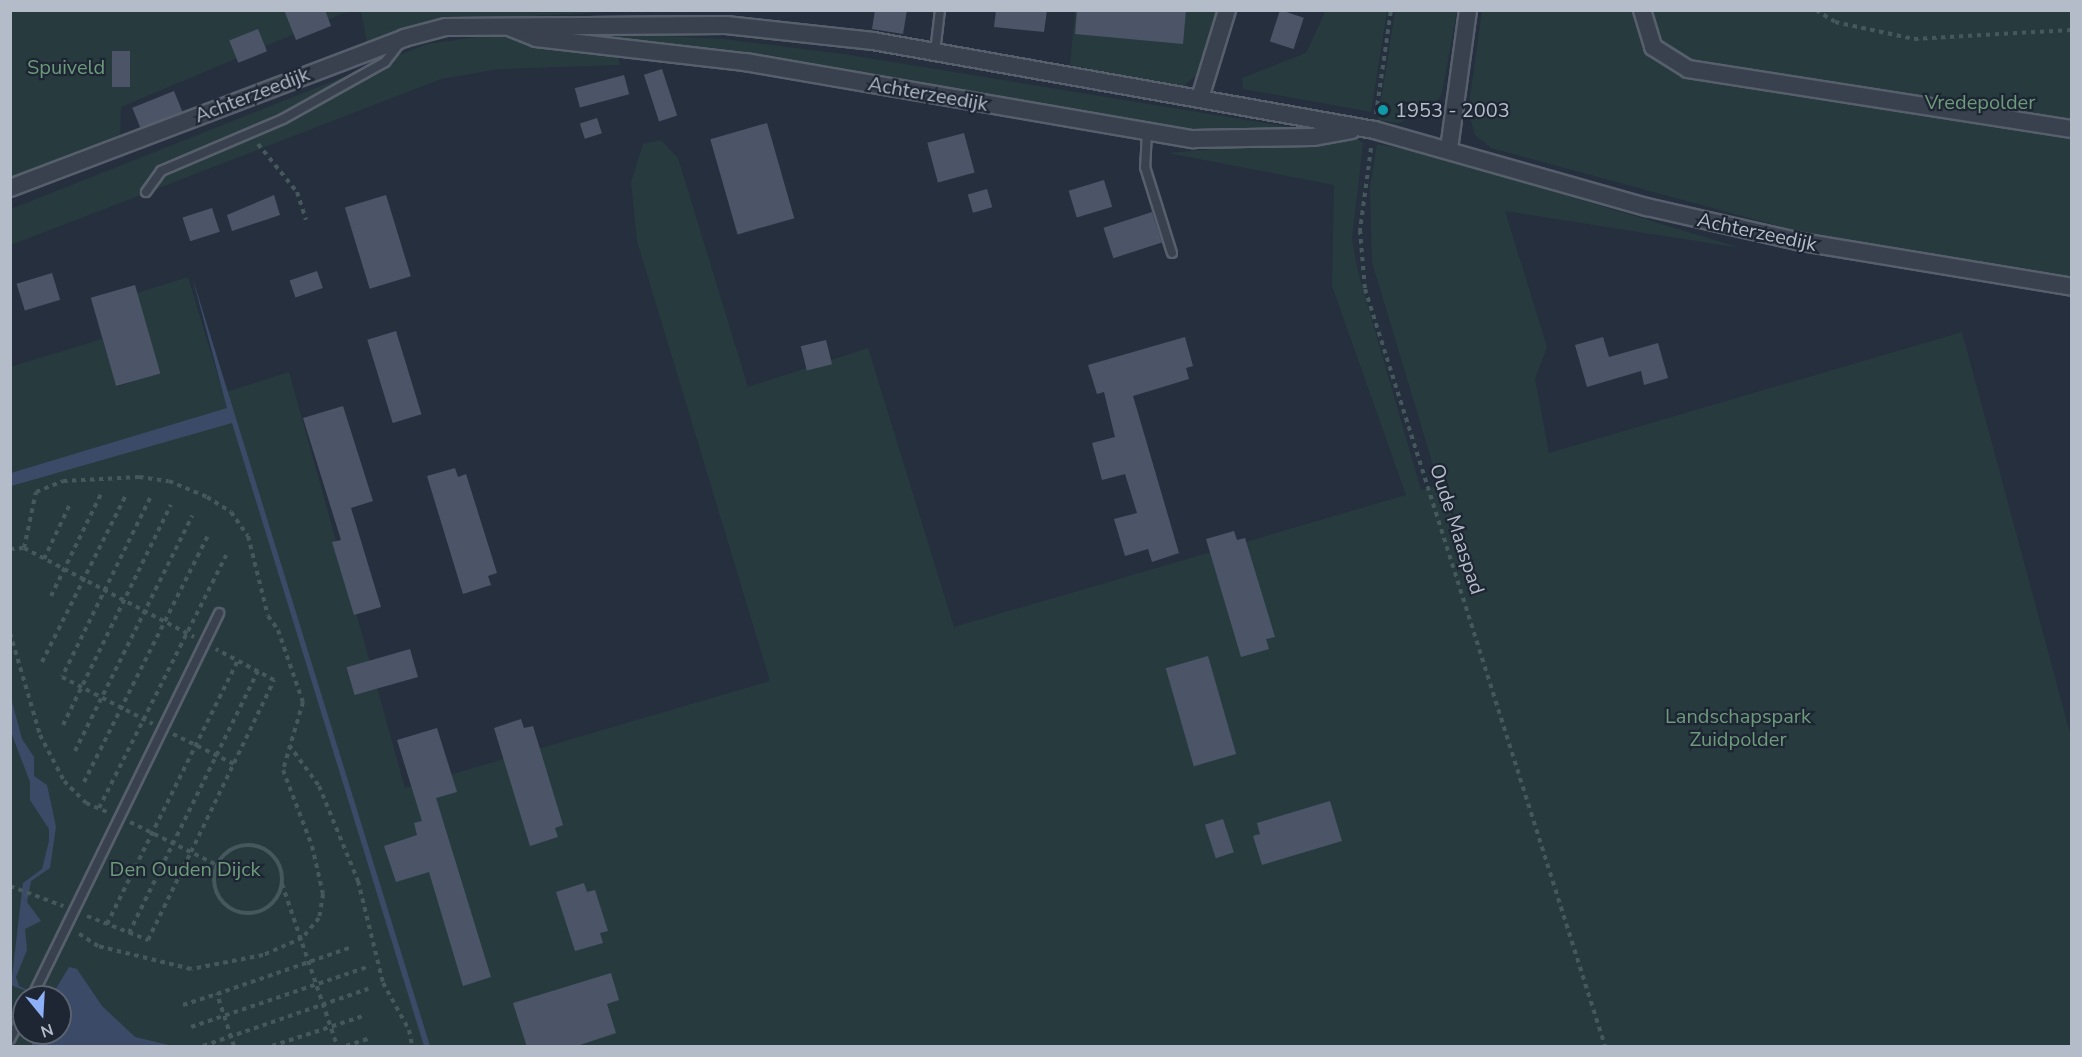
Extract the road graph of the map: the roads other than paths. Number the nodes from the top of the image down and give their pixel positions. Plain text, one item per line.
1 (940, 10) edge
2 (1227, 10) edge
3 (1468, 10) edge
4 (1642, 10) edge
5 (499, 24) junction
6 (404, 38) junction
7 (935, 52) junction
8 (1200, 98) junction
9 (1366, 129) junction
10 (2072, 129) edge
11 (1147, 132) junction
12 (1449, 149) junction
13 (10, 188) edge
14 (146, 192) dead end
15 (1172, 253) dead end
16 (2072, 287) edge
17 (219, 613) dead end
18 (38, 985) edge

1 - 7 lane
2 - 8 street
3 - 12 street
4 - 10 street
5 - 6 street, Achterzeedijk
5 - 7 street, Achterzeedijk
5 - 11 street, Achterzeedijk
6 - 13 street, Achterzeedijk
6 - 14 lane
7 - 8 street, Achterzeedijk
8 - 9 street, Achterzeedijk
9 - 11 street, Achterzeedijk
9 - 12 street, Achterzeedijk
11 - 15 lane
12 - 16 street, Achterzeedijk
17 - 18 lane

